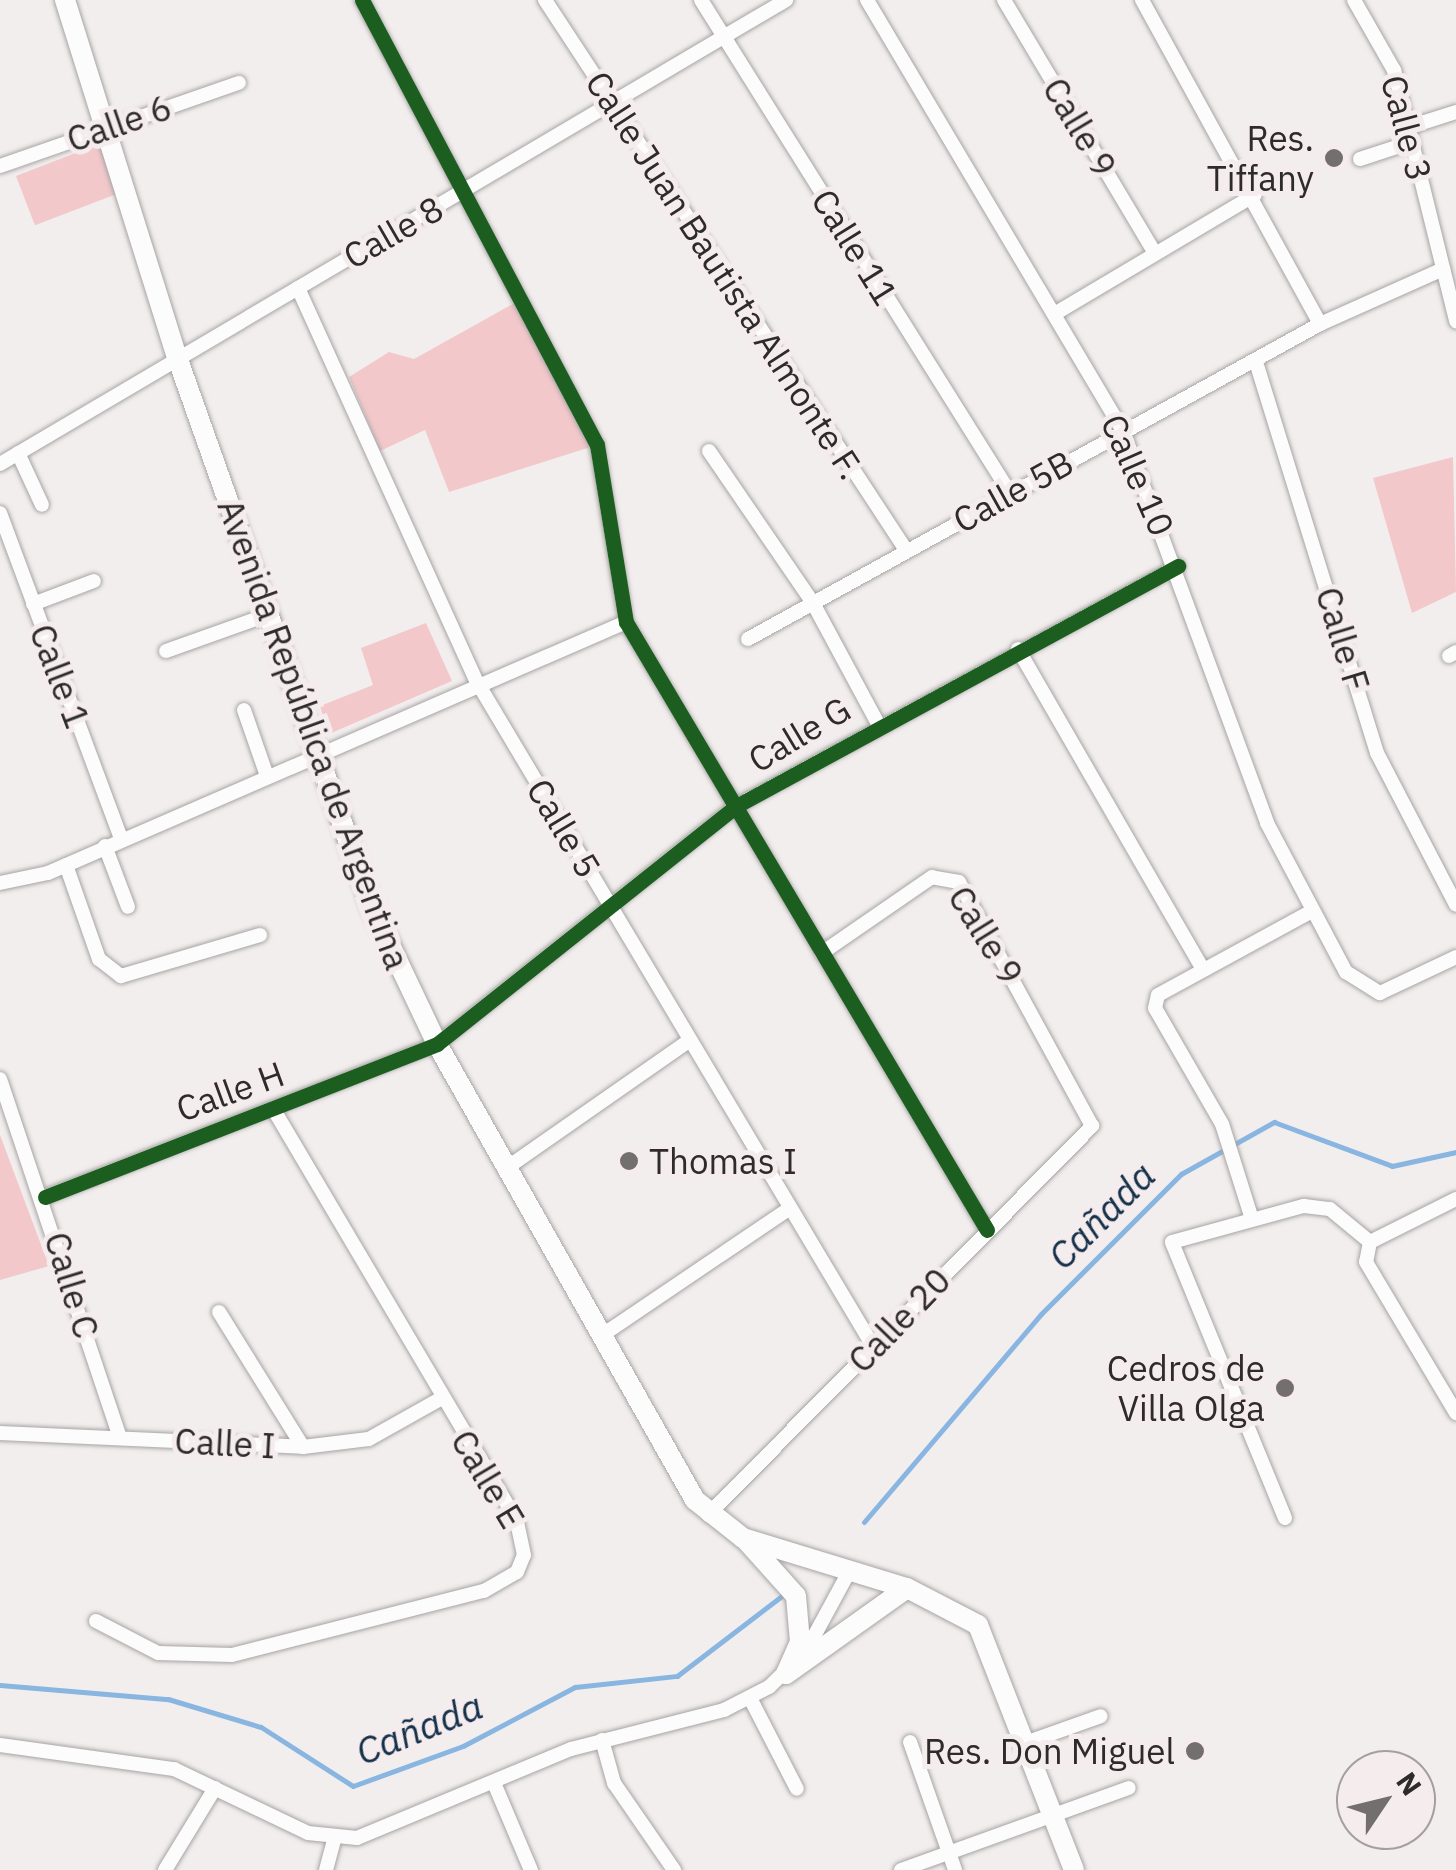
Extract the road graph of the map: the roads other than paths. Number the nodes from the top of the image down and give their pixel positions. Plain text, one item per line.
1 (65, 0) edge
2 (362, 0) edge
3 (545, 0) edge
4 (701, 0) edge
5 (786, 0) edge
6 (867, 0) edge
7 (1004, 0) edge
8 (1142, 0) edge
9 (1354, 0) edge
10 (723, 37) junction
11 (240, 83) dead end
12 (610, 103) junction
13 (1456, 112) edge
14 (103, 127) junction
15 (1411, 135) junction
16 (1360, 160) dead end
17 (0, 166) edge
18 (462, 192) junction
19 (1255, 195) junction
20 (1155, 253) junction
21 (1443, 269) junction
22 (298, 288) junction
23 (1056, 314) junction
24 (1456, 321) edge
25 (1320, 324) junction
26 (177, 357) junction
27 (1256, 362) junction
28 (1123, 431) junction
29 (709, 450) dead end
30 (18, 453) junction
31 (0, 464) edge
32 (1010, 493) junction
33 (42, 504) dead end
34 (0, 513) edge
35 (906, 550) junction
36 (1178, 566) junction
37 (94, 582) dead end
38 (814, 603) junction
39 (33, 604) junction
40 (270, 614) junction
41 (626, 622) junction
42 (748, 639) dead end
43 (1018, 649) junction
44 (166, 651) dead end
45 (477, 682) junction
46 (244, 710) dead end
47 (876, 722) junction
48 (318, 749) junction
49 (266, 773) junction
50 (738, 805) junction
51 (121, 838) junction
52 (106, 846) junction
53 (66, 865) junction
54 (0, 883) edge
55 (1456, 905) edge
56 (610, 906) junction
57 (128, 907) dead end
58 (1312, 911) junction
59 (260, 934) dead end
60 (822, 953) junction
61 (1456, 957) edge
62 (1204, 969) junction
63 (690, 1040) junction
64 (437, 1044) junction
65 (0, 1079) edge
66 (273, 1109) junction
67 (1092, 1126) joint
68 (508, 1167) junction
69 (45, 1197) junction
70 (1456, 1199) edge
71 (790, 1208) junction
72 (1251, 1216) junction
73 (986, 1230) junction
74 (1370, 1242) junction
75 (219, 1312) dead end
76 (602, 1336) junction
77 (874, 1346) junction
78 (440, 1399) junction
79 (1456, 1413) edge
80 (0, 1433) edge
81 (120, 1437) junction
82 (303, 1447) junction
83 (708, 1515) junction
84 (1285, 1518) dead end
85 (743, 1538) junction
86 (850, 1570) junction
87 (907, 1588) junction
88 (96, 1620) dead end
89 (786, 1674) junction
90 (750, 1698) junction
91 (1101, 1716) dead end
92 (602, 1740) junction
93 (910, 1742) dead end
94 (1028, 1742) junction
95 (0, 1745) edge
96 (494, 1783) junction
97 (215, 1788) junction
98 (1129, 1788) dead end
99 (796, 1789) dead end
100 (1054, 1814) junction
101 (334, 1840) junction
102 (949, 1854) junction
103 (165, 1870) edge
104 (326, 1870) edge
105 (532, 1870) edge
106 (674, 1870) edge
107 (901, 1870) edge
108 (954, 1870) edge
109 (1074, 1870) edge

1 - 14 main road, Avenida República de Argentina
2 - 18 street
3 - 12 street, Calle Juan Bautista Almonte F.
4 - 10 street, Calle 11
5 - 10 street, Calle 8
6 - 23 street, Calle 10
7 - 20 street, Calle 9
8 - 19 street
9 - 15 street, Calle 3
10 - 12 street, Calle 8
10 - 32 street, Calle 11
11 - 14 street, Calle 6
12 - 18 street, Calle 8
12 - 35 street, Calle Juan Bautista Almonte F.
13 - 15 street
14 - 17 street, Calle 6
14 - 26 main road, Avenida República de Argentina
15 - 16 street
15 - 21 street, Calle 3
18 - 22 street, Calle 8
18 - 41 street
19 - 20 street
19 - 25 street
20 - 23 street
21 - 24 street, Calle 3
21 - 25 street, Calle 5B
22 - 26 street, Calle 8
22 - 45 street, Calle 5
23 - 28 street, Calle 10
25 - 27 street, Calle 5B
26 - 30 street, Calle 8
26 - 40 main road, Avenida República de Argentina
27 - 28 street, Calle 5B
27 - 55 street, Calle F
28 - 32 street, Calle 5B
28 - 36 street, Calle 10
29 - 38 street
30 - 31 street, Calle 8
30 - 33 street
32 - 35 street, Calle 5B
34 - 39 street, Calle 1
35 - 38 street, Calle 5B
36 - 43 street, Calle G
36 - 58 street, Calle 10
37 - 39 street
38 - 42 street, Calle 5B
38 - 47 street
39 - 51 street, Calle 1
40 - 44 street
40 - 48 main road, Avenida República de Argentina
41 - 45 street
41 - 50 street
43 - 47 street, Calle G
43 - 62 street
45 - 48 street
45 - 56 street, Calle 5
46 - 49 street
47 - 50 street, Calle G
48 - 49 street
48 - 64 main road, Avenida República de Argentina
49 - 51 street
50 - 56 street, Calle G
50 - 60 street
51 - 52 street
52 - 53 street
52 - 57 street
53 - 54 street
53 - 59 street
56 - 63 street, Calle 5
56 - 64 street, Calle G
58 - 61 street, Calle 10
58 - 62 street
60 - 67 street, Calle 9
60 - 73 street
62 - 72 street
63 - 68 street
63 - 71 street, Calle 5
64 - 66 street, Calle H
64 - 68 main road, Avenida República de Argentina
65 - 69 street, Calle C
66 - 69 street, Calle H
66 - 78 street, Calle E
67 - 73 street, Calle 20
68 - 76 main road, Avenida República de Argentina
69 - 81 street, Calle C
70 - 74 street
71 - 76 street
71 - 77 street, Calle 5
72 - 74 street
72 - 84 street
73 - 77 street, Calle 20
74 - 79 street
75 - 82 street
76 - 83 main road, Avenida República de Argentina
77 - 83 street, Calle 20
78 - 82 street, Calle I
78 - 88 street, Calle E
80 - 81 street, Calle I
81 - 82 street, Calle I
83 - 85 main road, Avenida República de Argentina
85 - 86 main road, Avenida República de Argentina
85 - 89 main road
86 - 87 main road, Avenida República de Argentina
86 - 89 street
87 - 89 main road
87 - 94 main road, Avenida República de Argentina
89 - 90 street
90 - 92 street
90 - 99 street
91 - 94 street
92 - 96 street
92 - 106 street
93 - 102 street
94 - 100 main road, Avenida República de Argentina
95 - 97 street
96 - 101 street
96 - 105 street
97 - 101 street
97 - 103 street
98 - 100 street
100 - 102 street
100 - 109 main road, Avenida República de Argentina
101 - 104 street
102 - 107 street
102 - 108 street

